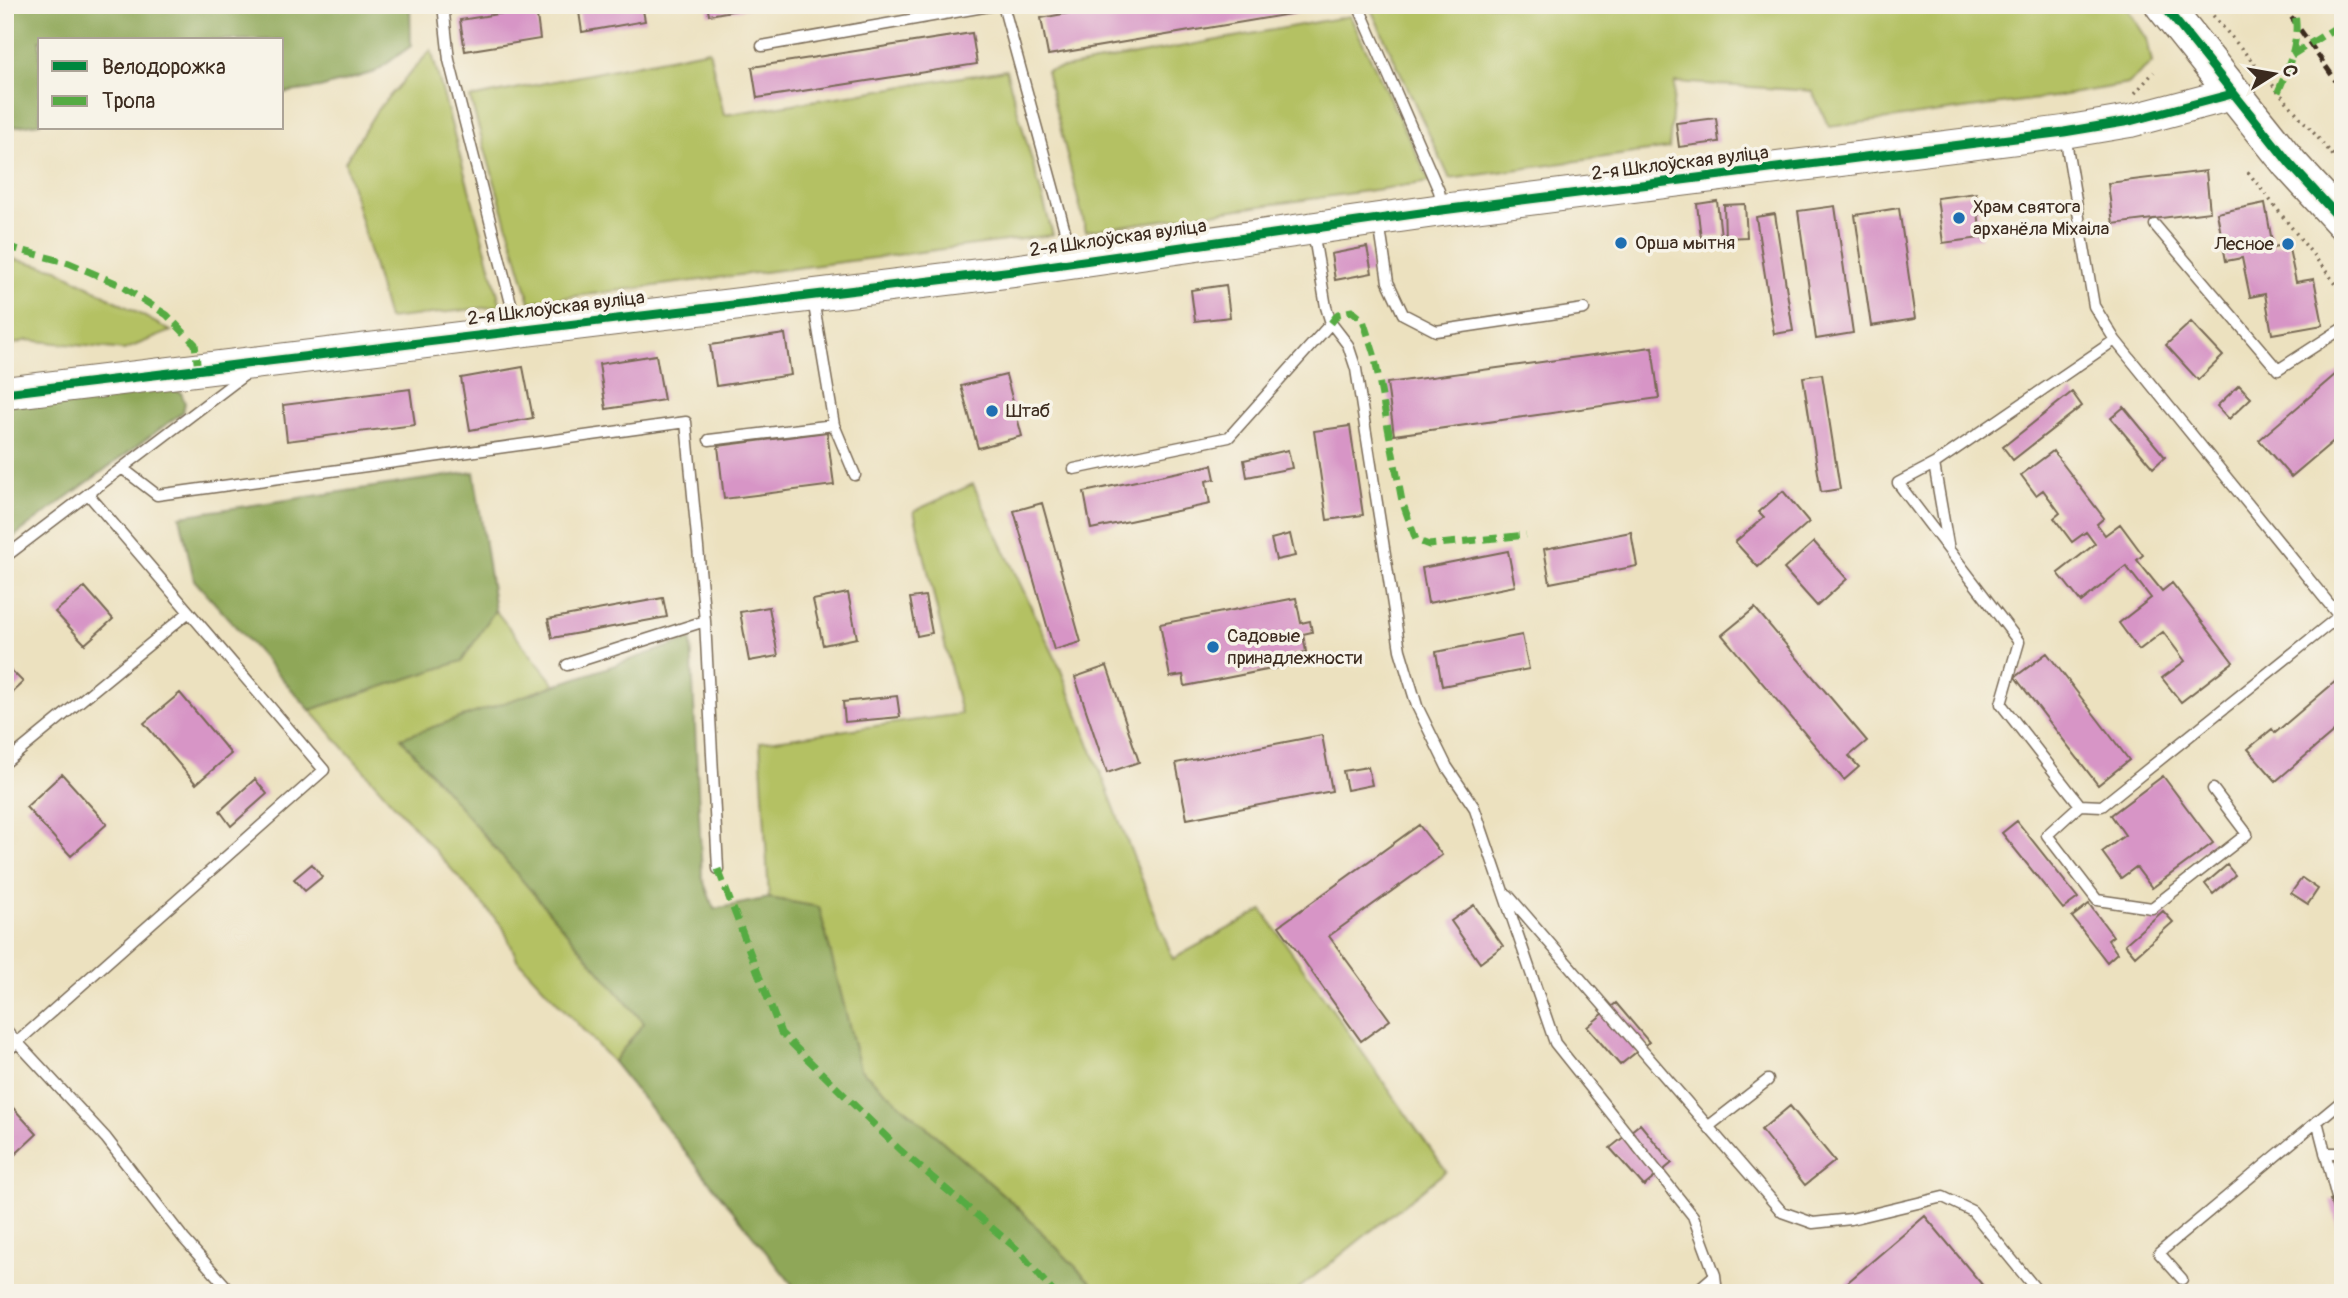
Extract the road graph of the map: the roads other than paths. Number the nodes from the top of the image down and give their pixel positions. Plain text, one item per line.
1 (443, 5) edge
2 (995, 5) edge
3 (1003, 5) edge
4 (1358, 5) edge
5 (2163, 5) edge
6 (762, 46) dead end
7 (2232, 94) junction
8 (2064, 132) junction
9 (1442, 210) junction
10 (1379, 219) junction
11 (2343, 222) edge
12 (2155, 225) dead end
13 (1312, 229) junction
14 (1073, 263) junction
15 (812, 296) junction
16 (1584, 309) dead end
17 (1331, 323) junction
18 (2343, 328) edge
19 (518, 330) junction
20 (2115, 340) junction
21 (261, 363) junction
22 (5, 393) edge
23 (834, 425) junction
24 (709, 440) dead end
25 (1934, 464) junction
26 (121, 468) junction
27 (1074, 469) dead end
28 (855, 475) dead end
29 (88, 494) junction
30 (1949, 550) junction
31 (5, 557) edge
32 (189, 612) junction
33 (2340, 619) edge
34 (705, 621) junction
35 (567, 665) dead end
36 (5, 764) edge
37 (2213, 789) dead end
38 (2080, 805) junction
39 (718, 869) dead end
40 (1505, 892) junction
41 (5, 1030) edge
42 (16, 1043) junction
43 (5, 1053) edge
44 (1768, 1080) dead end
45 (2343, 1100) edge
46 (2317, 1121) junction
47 (1709, 1126) junction
48 (2325, 1153) junction
49 (2343, 1153) edge
50 (2343, 1221) edge
51 (1715, 1275) junction
52 (2182, 1279) dead end
53 (232, 1293) edge
54 (1694, 1293) edge
55 (1717, 1293) edge
56 (2039, 1293) edge

1 - 19 lane
2 - 6 lane
3 - 14 lane
4 - 9 lane
5 - 7 main road
7 - 8 street, 2-я Шклоўская вуліца
7 - 11 main road
8 - 9 street, 2-я Шклоўская вуліца
8 - 20 lane
9 - 10 street, 2-я Шклоўская вуліца
10 - 13 street, 2-я Шклоўская вуліца
10 - 16 lane
12 - 18 lane
13 - 14 street, 2-я Шклоўская вуліца
13 - 17 lane
14 - 15 street, 2-я Шклоўская вуліца
15 - 19 street, 2-я Шклоўская вуліца
15 - 23 lane
17 - 27 lane
17 - 40 lane
19 - 21 street, 2-я Шклоўская вуліца
20 - 25 lane
20 - 33 lane
21 - 22 street, 2-я Шклоўская вуліца
21 - 26 lane
23 - 24 lane
23 - 28 lane
25 - 30 lane
25 - 30 lane
26 - 29 lane
26 - 34 lane
29 - 31 lane
29 - 32 lane
30 - 38 lane
32 - 36 lane
32 - 42 lane
33 - 38 lane
34 - 35 lane
34 - 39 lane
37 - 38 lane
40 - 47 lane
40 - 51 lane
41 - 42 lane
42 - 43 lane
42 - 53 lane
44 - 47 lane
45 - 46 lane
46 - 48 lane
46 - 52 lane
47 - 56 lane
48 - 49 lane
48 - 50 lane
51 - 54 lane
51 - 55 lane

